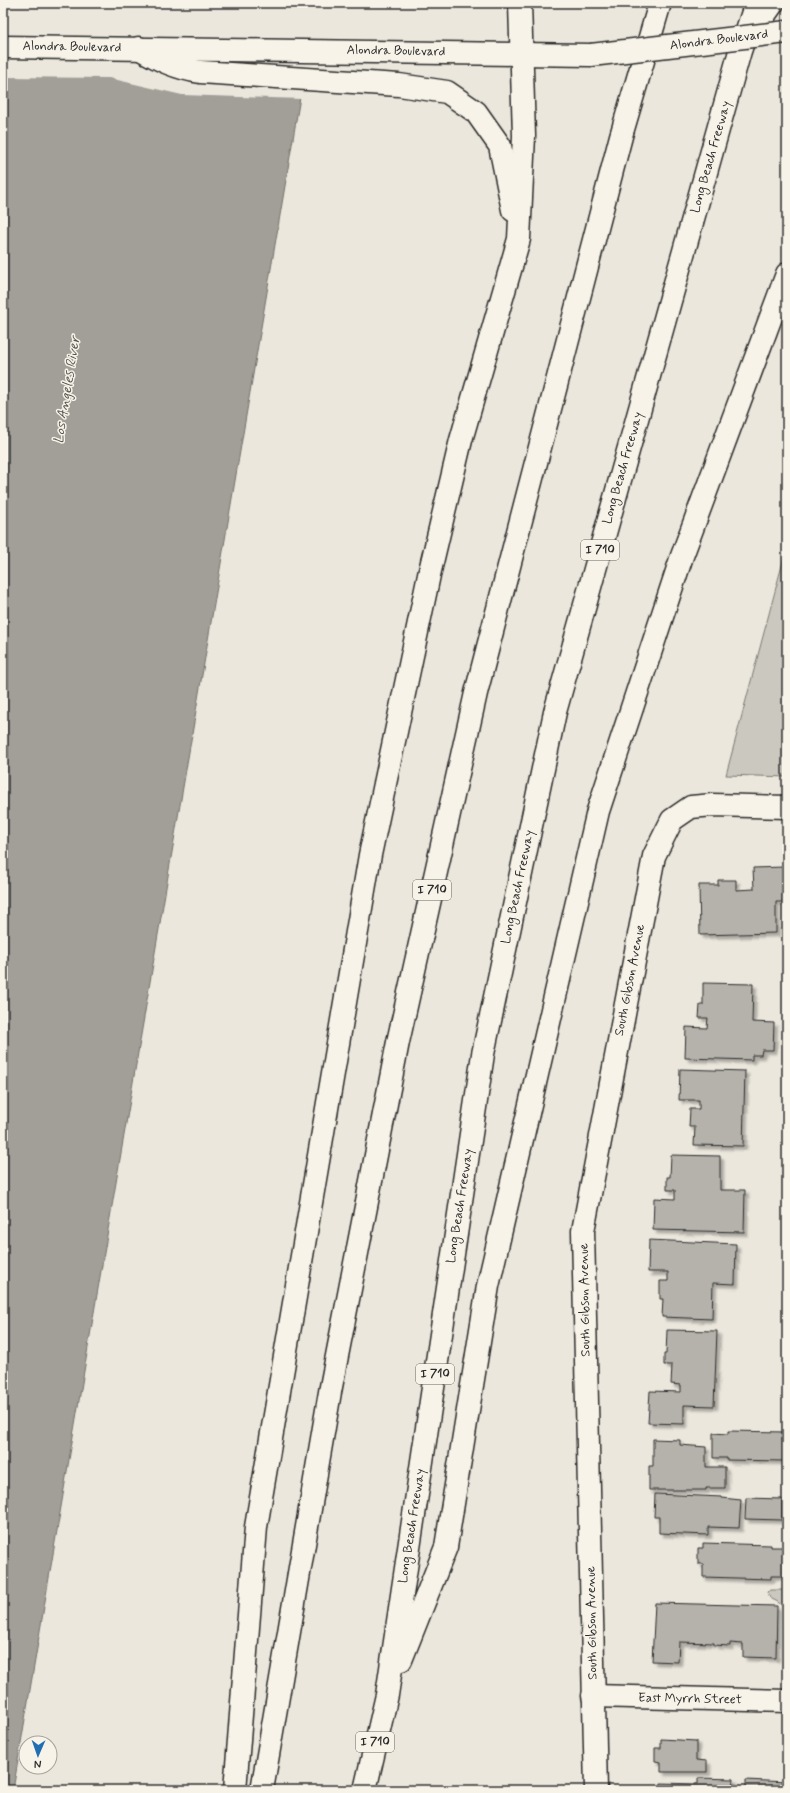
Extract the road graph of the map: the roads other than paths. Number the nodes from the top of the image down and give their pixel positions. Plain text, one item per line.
1 (520, 3) edge
2 (660, 3) edge
3 (756, 3) edge
4 (773, 3) edge
5 (787, 32) edge
6 (3, 47) edge
7 (139, 48) junction
8 (740, 52) junction
9 (523, 53) junction
10 (519, 239) junction
11 (787, 274) edge
12 (787, 807) edge
13 (387, 1695) junction
14 (594, 1696) junction
15 (787, 1701) edge
16 (235, 1790) edge
17 (262, 1790) edge
18 (365, 1790) edge
19 (596, 1790) edge

1 - 9 main road
2 - 17 main road, I 710
3 - 8 main road, Long Beach Freeway / I 710
4 - 8 main road
5 - 9 main road, Alondra Boulevard, bridge
6 - 7 main road, Alondra Boulevard
7 - 9 main road, Alondra Boulevard
7 - 10 main road
8 - 13 main road, Long Beach Freeway / I 710
9 - 10 main road
10 - 16 main road
11 - 13 main road
12 - 14 main road, South Gibson Avenue
13 - 18 main road, Long Beach Freeway / I 710
14 - 15 main road, East Myrrh Street
14 - 19 main road, South Gibson Avenue

